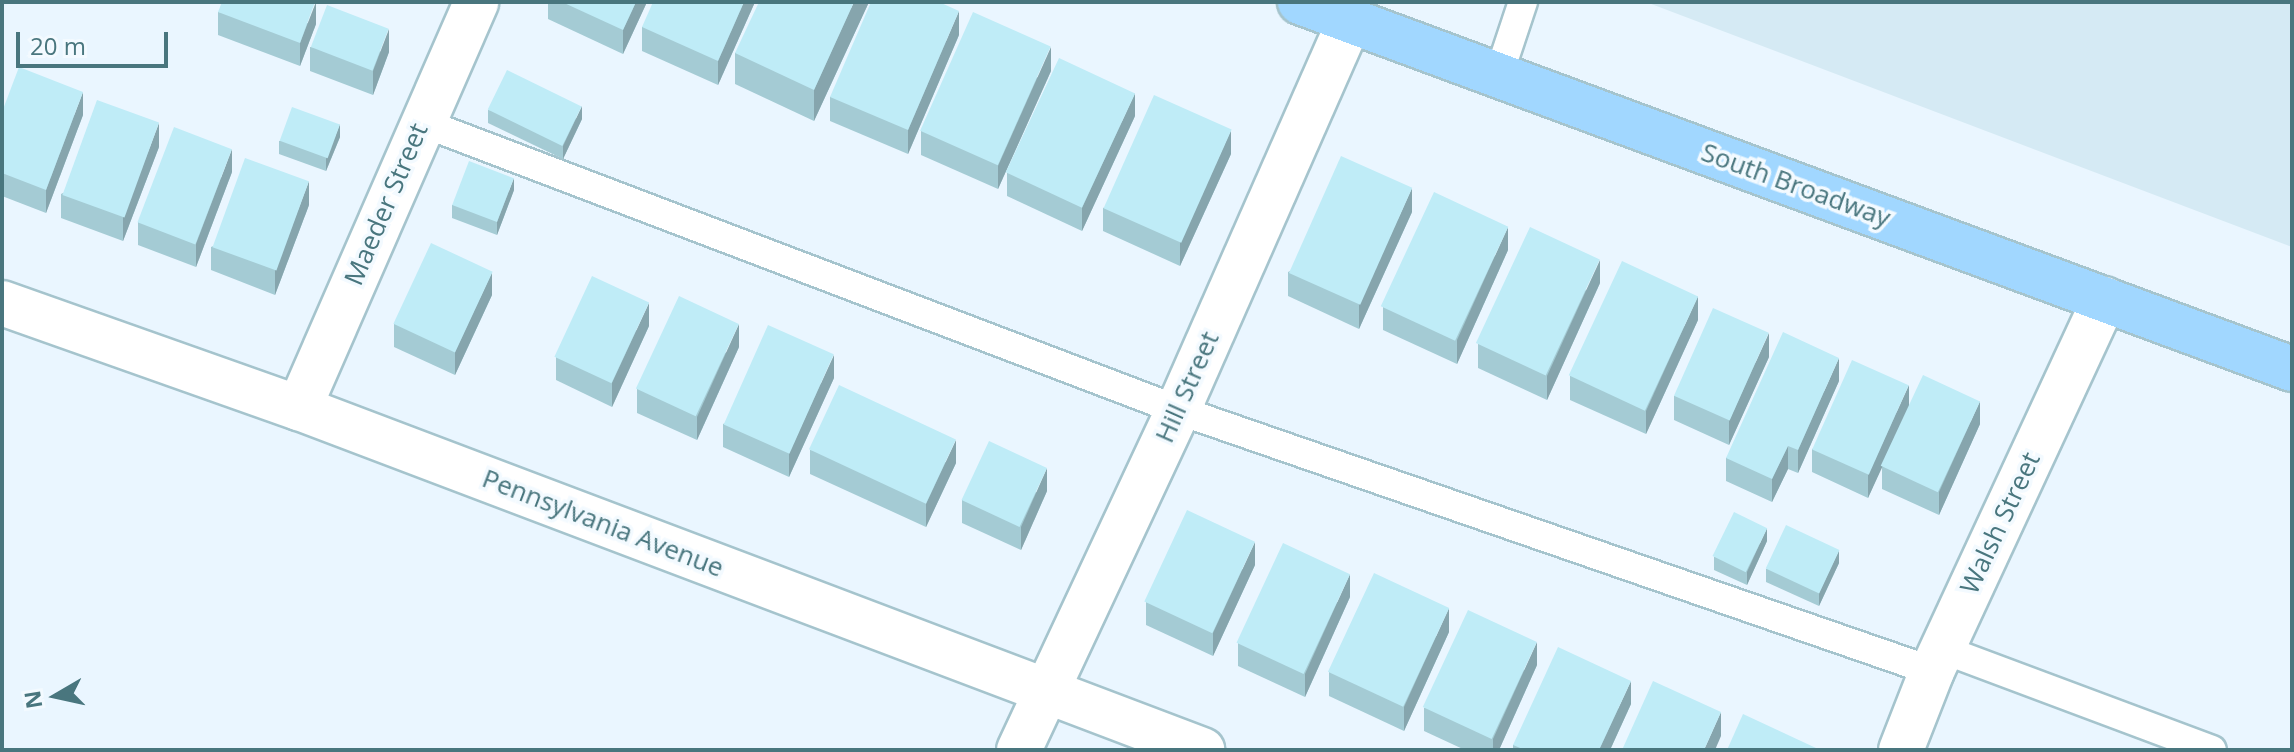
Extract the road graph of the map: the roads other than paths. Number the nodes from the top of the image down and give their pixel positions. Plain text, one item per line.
1 (476, 2) edge
2 (1300, 2) edge
3 (1523, 2) edge
4 (1350, 20) junction
5 (1499, 74) junction
6 (421, 122) junction
7 (2105, 299) junction
8 (2, 303) edge
9 (2292, 369) edge
10 (299, 408) junction
11 (1178, 410) junction
12 (1937, 660) junction
13 (1044, 691) junction
14 (1019, 750) edge
15 (1202, 750) edge
16 (1901, 750) edge
17 (2212, 750) edge

1 - 6 street, Maeder Street
2 - 4 main road, South Broadway
3 - 5 lane
4 - 5 main road, South Broadway
4 - 11 street, Hill Street
5 - 7 main road, South Broadway
6 - 10 street, Maeder Street
6 - 11 lane
7 - 9 main road, South Broadway
7 - 12 street, Walsh Street
8 - 10 street, Pennsylvania Avenue
10 - 13 street, Pennsylvania Avenue
11 - 12 lane
11 - 13 street, Hill Street
12 - 16 street, Walsh Street
12 - 17 lane
13 - 14 street, Hill Street
13 - 15 street, Pennsylvania Avenue

